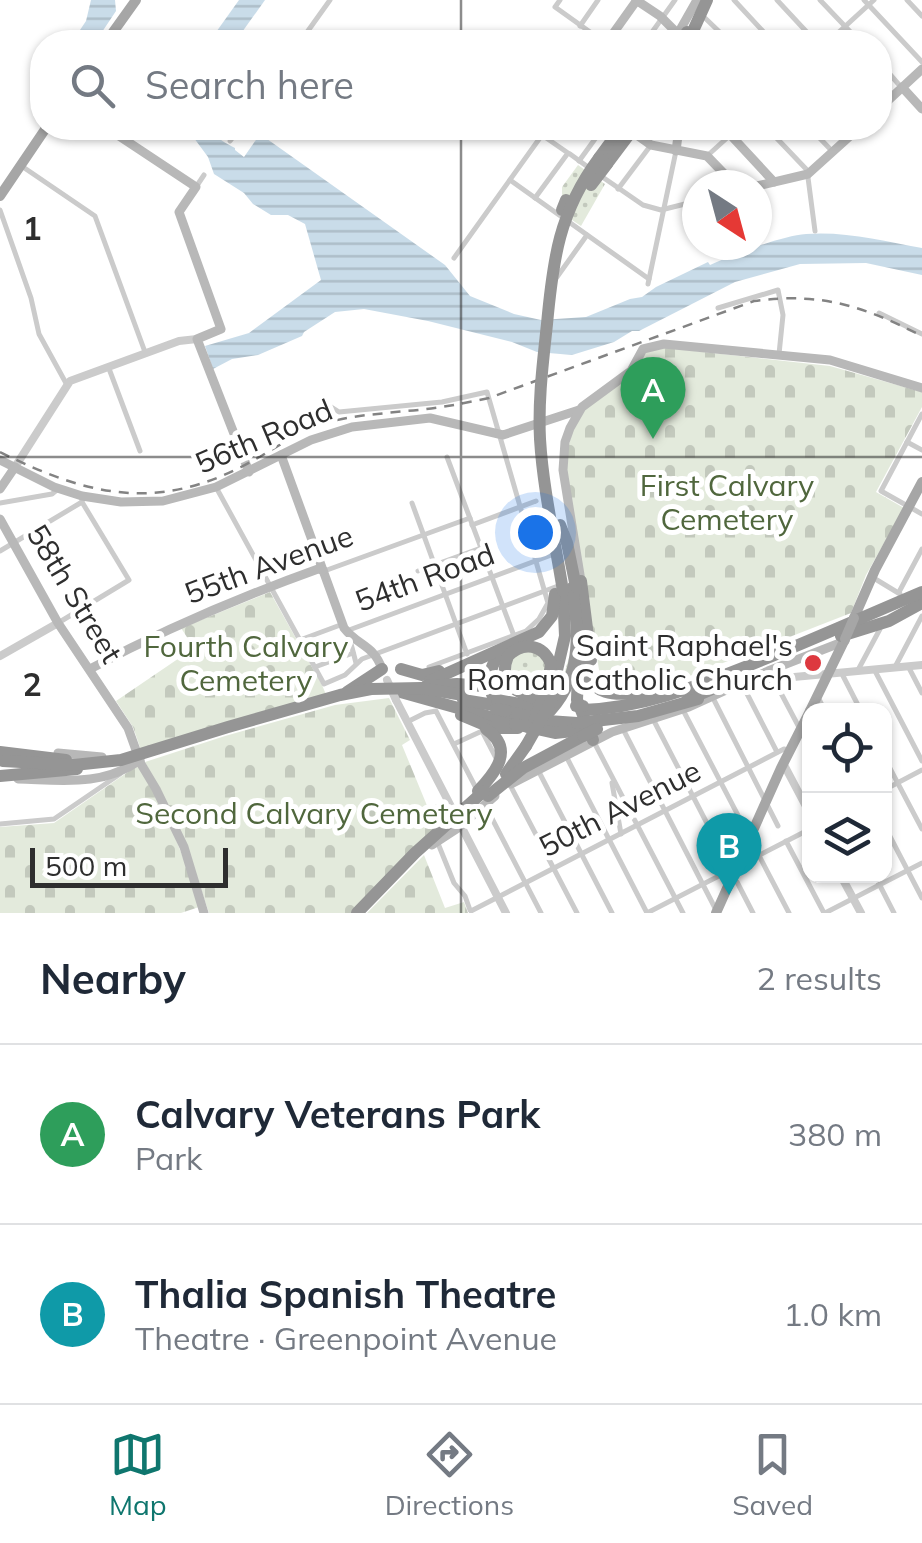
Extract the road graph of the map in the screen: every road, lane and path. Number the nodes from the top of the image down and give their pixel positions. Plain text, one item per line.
1 (136, 0) edge
2 (330, 0) edge
3 (560, 0) edge
4 (598, 0) edge
5 (637, 0) edge
6 (675, 0) edge
7 (704, 0) edge
8 (734, 0) edge
9 (776, 0) edge
10 (820, 0) edge
11 (907, 0) edge
12 (869, 2) edge
13 (922, 16) edge
14 (662, 18) junction
15 (705, 18) junction
16 (580, 26) junction
17 (845, 26) junction
18 (115, 30) edge
19 (309, 30) edge
20 (586, 30) edge
21 (614, 30) edge
22 (654, 30) edge
23 (673, 30) edge
24 (688, 30) edge
25 (692, 30) edge
26 (718, 30) edge
27 (762, 30) edge
28 (805, 30) edge
29 (841, 30) edge
30 (849, 30) edge
31 (922, 65) edge
32 (892, 76) edge
33 (902, 87) junction
34 (892, 97) edge
35 (922, 108) edge
36 (38, 140) edge
37 (125, 140) edge
38 (538, 140) edge
39 (549, 140) edge
40 (607, 140) edge
41 (613, 140) edge
42 (640, 140) edge
43 (677, 140) edge
44 (722, 140) edge
45 (738, 140) edge
46 (778, 140) edge
47 (822, 140) edge
48 (844, 140) edge
49 (651, 146) junction
50 (676, 151) junction
51 (833, 152) junction
52 (569, 154) junction
53 (708, 156) junction
54 (599, 159) junction
55 (579, 161) junction
56 (21, 165) junction
57 (721, 170) edge
58 (808, 174) junction
59 (204, 175) dead end
60 (510, 180) junction
61 (774, 182) joint
62 (196, 187) junction
63 (618, 189) junction
64 (0, 196) edge
65 (536, 198) junction
66 (682, 204) edge
67 (666, 208) junction
68 (0, 210) edge
69 (561, 217) junction
70 (554, 227) dead end
71 (815, 231) dead end
72 (587, 235) junction
73 (454, 258) dead end
74 (555, 279) dead end
75 (718, 308) dead end
76 (879, 313) dead end
77 (922, 334) edge
78 (197, 338) junction
79 (145, 352) junction
80 (779, 355) junction
81 (108, 366) junction
82 (67, 385) junction
83 (922, 388) edge
84 (322, 401) dead end
85 (579, 410) junction
86 (922, 414) edge
87 (500, 435) junction
88 (907, 442) junction
89 (922, 450) edge
90 (140, 451) dead end
91 (281, 455) junction
92 (447, 457) dead end
93 (0, 460) edge
94 (15, 468) junction
95 (249, 472) junction
96 (922, 482) edge
97 (58, 488) junction
98 (216, 488) junction
99 (0, 489) edge
100 (82, 499) junction
101 (536, 501) dead end
102 (0, 502) edge
103 (412, 502) dead end
104 (521, 507) junction
105 (909, 507) junction
106 (922, 514) edge
107 (0, 518) edge
108 (471, 522) junction
109 (553, 526) junction
110 (424, 535) junction
111 (14, 543) junction
112 (481, 548) junction
113 (570, 549) junction
114 (922, 550) edge
115 (0, 551) edge
116 (536, 561) junction
117 (435, 565) junction
118 (323, 570) junction
119 (418, 571) dead end
120 (492, 577) junction
121 (872, 577) junction
122 (271, 586) junction
123 (565, 589) junction
124 (445, 594) junction
125 (898, 598) junction
126 (922, 602) edge
127 (503, 606) junction
128 (855, 616) junction
129 (904, 618) junction
130 (58, 623) junction
131 (456, 624) junction
132 (917, 626) junction
133 (880, 628) junction
134 (346, 630) junction
135 (582, 636) junction
136 (300, 640) junction
137 (841, 640) junction
138 (511, 641) junction
139 (353, 653) junction
140 (376, 654) junction
141 (0, 656) edge
142 (471, 658) junction
143 (356, 663) junction
144 (922, 665) edge
145 (908, 666) junction
146 (315, 667) junction
147 (895, 667) junction
148 (401, 669) joint
149 (874, 669) junction
150 (90, 670) junction
151 (858, 670) junction
152 (835, 672) junction
153 (708, 673) junction
154 (773, 678) junction
155 (741, 682) junction
156 (553, 683) junction
157 (391, 685) junction
158 (667, 688) junction
159 (602, 690) junction
160 (922, 693) edge
161 (413, 694) junction
162 (817, 696) junction
163 (706, 698) junction
164 (332, 699) junction
165 (496, 701) junction
166 (814, 703) edge
167 (821, 703) edge
168 (856, 703) edge
169 (681, 710) junction
170 (273, 717) junction
171 (566, 719) junction
172 (653, 719) junction
173 (407, 722) junction
174 (478, 726) junction
175 (802, 726) edge
176 (800, 730) junction
177 (802, 734) edge
178 (132, 738) junction
179 (454, 744) junction
180 (523, 746) junction
181 (144, 755) junction
182 (784, 755) junction
183 (922, 761) edge
184 (123, 763) junction
185 (0, 764) edge
186 (538, 764) junction
187 (749, 768) junction
188 (922, 770) edge
189 (892, 771) edge
190 (89, 780) junction
191 (721, 782) junction
192 (898, 783) junction
193 (510, 785) junction
194 (892, 786) edge
195 (96, 790) junction
196 (616, 790) junction
197 (484, 795) junction
198 (802, 796) edge
199 (693, 797) junction
200 (766, 801) junction
201 (665, 811) junction
202 (461, 818) junction
203 (0, 824) edge
204 (637, 826) junction
205 (778, 826) dead end
206 (922, 829) edge
207 (802, 833) edge
208 (621, 834) junction
209 (750, 838) junction
210 (610, 840) junction
211 (892, 840) edge
212 (438, 841) junction
213 (786, 841) junction
214 (421, 852) junction
215 (582, 854) junction
216 (758, 855) junction
217 (922, 863) edge
218 (554, 869) junction
219 (908, 870) junction
220 (732, 872) junction
221 (526, 883) junction
222 (845, 883) edge
223 (703, 884) junction
224 (880, 885) junction
225 (498, 898) junction
226 (675, 898) junction
227 (853, 898) junction
228 (922, 898) edge
229 (471, 912) edge
230 (717, 912) edge
231 (204, 913) edge
232 (361, 913) edge
233 (506, 913) edge
234 (541, 913) edge
235 (576, 913) edge
236 (612, 913) edge
237 (647, 913) edge
238 (682, 913) edge
239 (753, 913) edge
240 (789, 913) edge
241 (825, 913) edge
242 (860, 913) edge
243 (894, 913) edge

1 - 18 main road
2 - 19 street
3 - 16 street
4 - 16 street
5 - 14 main road
5 - 21 main road
6 - 14 street
7 - 15 main road
7 - 24 highway
8 - 27 street
9 - 28 street
10 - 17 street
11 - 13 street
12 - 17 street
12 - 31 street
14 - 22 street
14 - 23 main road
15 - 25 main road
15 - 26 street
16 - 20 street
17 - 29 street
17 - 30 street
31 - 33 main road
32 - 33 street
33 - 34 main road
33 - 35 main road
36 - 56 main road
37 - 62 main road
38 - 60 street
39 - 52 street
40 - 55 street
41 - 54 highway
42 - 49 main road
43 - 50 main road
44 - 53 street
45 - 61 main road
46 - 58 street
47 - 51 street
48 - 51 main road
49 - 50 main road
49 - 63 street
50 - 53 main road
50 - 67 street
51 - 58 main road
52 - 55 street
52 - 65 street
53 - 57 main road
54 - 109 highway, bridge
54 - 109 highway, bridge
54 - 123 highway, bridge
55 - 63 street
56 - 64 main road
56 - 79 street
58 - 61 main road
58 - 71 street
59 - 62 street
60 - 65 street
60 - 73 street
62 - 78 main road
63 - 67 street
65 - 69 street
66 - 67 street
67 - 72 street
68 - 82 street
69 - 70 street
69 - 72 street
72 - 74 street
75 - 80 street
76 - 77 street
78 - 79 street
78 - 95 main road
79 - 81 street
80 - 83 main road
80 - 85 main road
81 - 82 street
81 - 90 street
82 - 94 street
84 - 87 street
85 - 87 main road
85 - 113 main road
86 - 88 street
87 - 91 main road, 56th Road
87 - 104 street
88 - 89 street
88 - 105 street
91 - 95 main road, 56th Road
91 - 118 main road
92 - 108 street
93 - 94 main road, 56th Road
94 - 97 main road, 56th Road
94 - 99 main road
95 - 98 main road, 56th Road
96 - 105 main road
97 - 100 main road, 56th Road
97 - 102 street
98 - 100 main road, 56th Road
98 - 122 street
100 - 111 street
100 - 130 street
101 - 104 street, 55th Avenue
103 - 110 street
104 - 108 street, 55th Avenue
104 - 116 street
105 - 106 street
105 - 121 main road
107 - 111 main road, 58th Street
108 - 110 street, 55th Avenue
108 - 112 street
109 - 113 highway, bridge
109 - 123 highway, bridge
109 - 123 highway, bridge
110 - 117 street
110 - 118 street, 55th Avenue
111 - 115 street
111 - 130 main road, 58th Street
112 - 117 street
112 - 120 street
113 - 116 street, 54th Road
113 - 123 highway, bridge
114 - 125 street
116 - 120 street, 54th Road
116 - 123 street
117 - 119 street
117 - 124 street
118 - 122 main road, 55th Avenue
118 - 134 main road
120 - 124 street, 54th Road
120 - 127 street
121 - 125 street
121 - 128 main road
122 - 136 street
122 - 150 main road, 55th Avenue
123 - 127 street
123 - 135 highway
123 - 138 highway
123 - 156 highway
123 - 159 highway
123 - 174 highway
124 - 131 street
124 - 134 street, 54th Road
125 - 126 highway
125 - 128 main road
125 - 153 highway
125 - 171 highway
126 - 129 main road
126 - 132 street
126 - 137 highway
127 - 131 street
127 - 138 street
128 - 137 main road, bridge
128 - 153 highway
129 - 132 street
129 - 133 main road
130 - 141 street
130 - 150 main road, 58th Street
131 - 140 street
131 - 142 street
132 - 147 street
133 - 137 main road
133 - 151 street
134 - 136 street, 54th Road
134 - 139 street
134 - 140 main road
135 - 159 highway
135 - 171 highway
136 - 146 street
137 - 152 main road
137 - 155 highway
138 - 142 highway
138 - 171 highway
139 - 143 street
139 - 146 street
140 - 143 street
140 - 157 main road
142 - 148 highway
142 - 157 highway
143 - 146 street
144 - 145 street
145 - 147 street
145 - 160 street
147 - 149 street
148 - 157 street
149 - 151 street
149 - 183 street
150 - 178 main road, 58th Street
151 - 152 street
152 - 154 street
152 - 162 main road
152 - 168 street
153 - 158 highway
154 - 155 street
154 - 176 street
155 - 163 highway
155 - 171 highway
155 - 171 highway
155 - 182 street
156 - 171 highway, bridge
156 - 171 highway, bridge
156 - 171 highway
156 - 180 highway, bridge
157 - 164 highway
157 - 164 highway
157 - 165 highway
157 - 173 street
158 - 159 highway
158 - 171 highway
161 - 170 highway
161 - 171 highway
161 - 174 highway
162 - 166 main road
162 - 167 street
163 - 169 main road
163 - 171 highway, bridge
163 - 187 street
164 - 170 highway
165 - 171 highway
165 - 185 highway, bridge
169 - 171 highway
169 - 172 main road
169 - 191 street
170 - 181 highway
171 - 172 main road
171 - 180 highway, bridge
171 - 186 highway
171 - 186 main road
171 - 196 street
171 - 201 street
171 - 210 street
172 - 199 street
173 - 179 street
173 - 202 street
174 - 179 street
174 - 197 street
174 - 197 highway
175 - 176 main road
176 - 177 street
176 - 182 main road
178 - 181 main road, 58th Street
178 - 184 main road
179 - 197 street
180 - 197 highway
181 - 184 highway, bridge
181 - 231 main road, 58th Street
182 - 187 street, 50th Avenue
182 - 198 street
182 - 200 main road
184 - 185 highway
184 - 185 main road
184 - 185 highway
184 - 190 main road
184 - 195 street
185 - 190 main road
186 - 193 main road
186 - 197 highway
186 - 215 street
187 - 191 street, 50th Avenue
187 - 200 street
188 - 192 street
189 - 192 street
190 - 195 main road
191 - 199 street, 50th Avenue
191 - 209 street
192 - 194 street
192 - 206 street
193 - 197 main road
193 - 218 street
195 - 203 street
196 - 204 street
196 - 208 street
197 - 202 highway, bridge
197 - 221 street
197 - 232 highway, bridge
199 - 201 street, 50th Avenue
199 - 220 street
200 - 205 street
200 - 209 main road
201 - 204 street, 50th Avenue
201 - 223 street
202 - 212 main road
202 - 214 main road
202 - 225 street
202 - 232 highway, bridge
204 - 208 street, 50th Avenue
204 - 226 street
207 - 213 street
208 - 210 street, 50th Avenue
209 - 216 street
209 - 220 main road
210 - 215 street, 50th Avenue
210 - 237 street
211 - 219 street
212 - 214 main road
212 - 229 street
213 - 216 street
213 - 241 street
214 - 232 main road
215 - 218 street, 50th Avenue
215 - 236 street
216 - 220 street
216 - 240 street
217 - 219 street
218 - 221 street, 50th Avenue
218 - 235 street
219 - 224 street
219 - 228 street
220 - 223 street
220 - 230 main road
220 - 239 street
221 - 225 street, 50th Avenue
221 - 234 street
222 - 227 street
223 - 226 street
223 - 230 street
224 - 227 street
224 - 243 street
225 - 229 street, 50th Avenue
225 - 233 street
226 - 237 street
226 - 238 street
227 - 241 street
227 - 242 street

